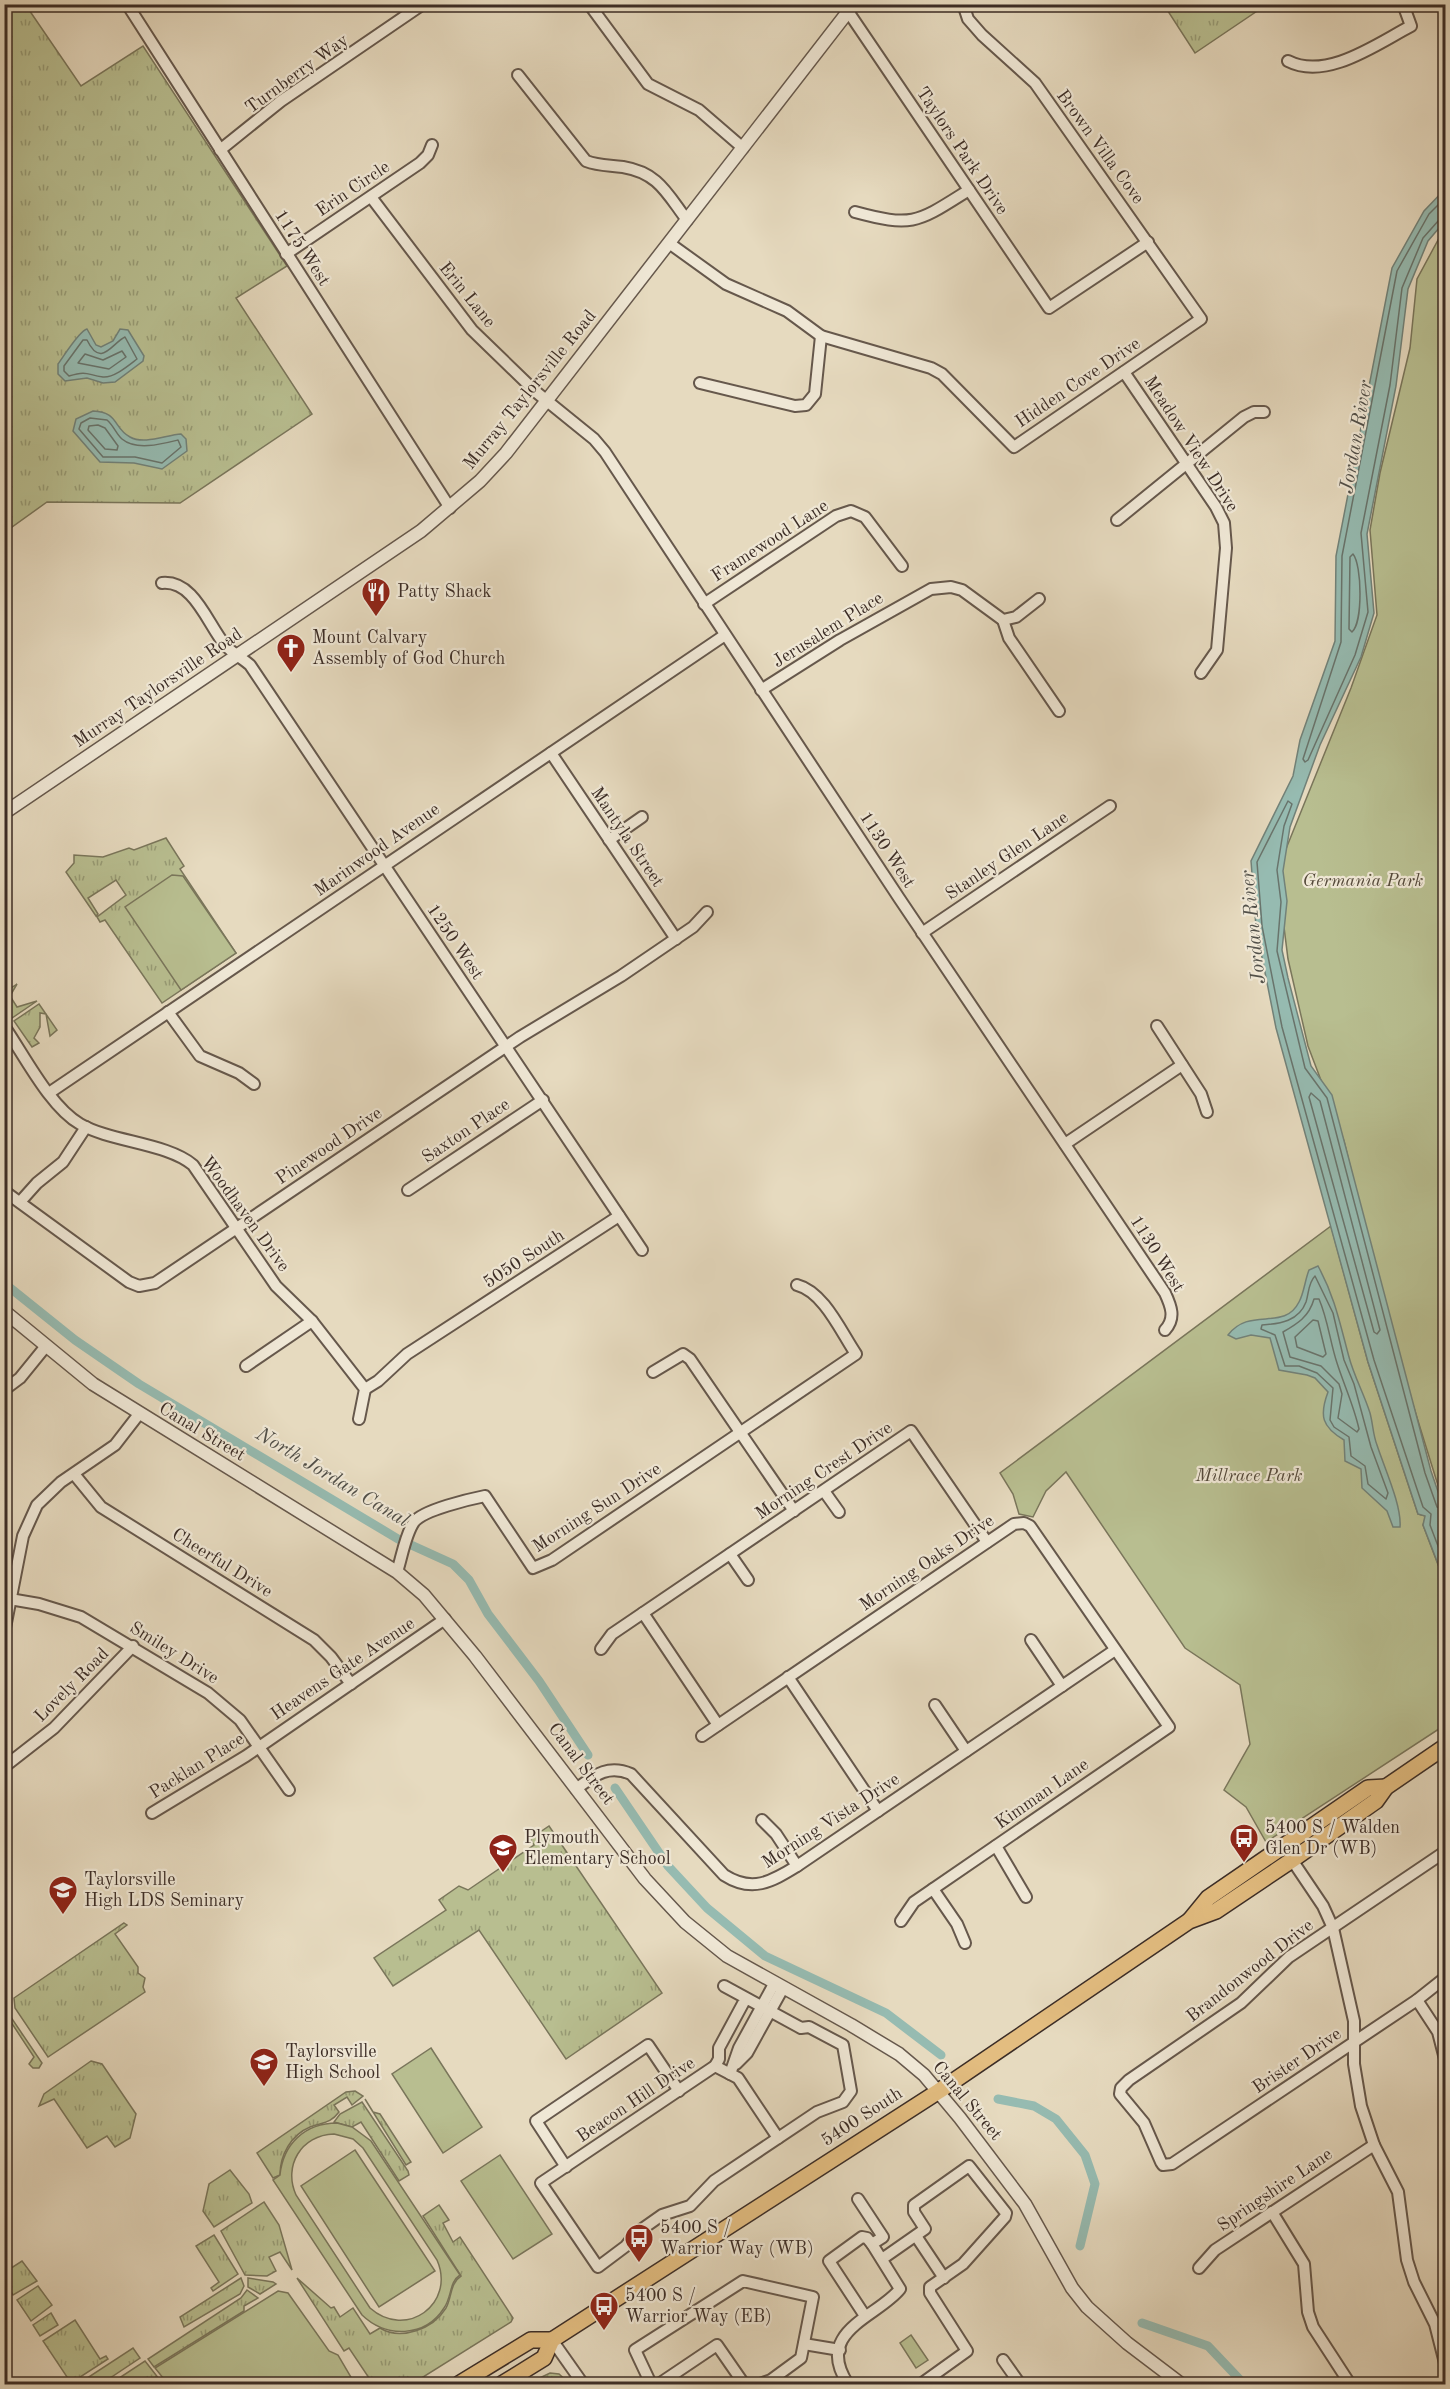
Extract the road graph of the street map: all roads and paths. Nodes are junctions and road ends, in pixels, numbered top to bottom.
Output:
1 (127, 4) edge
2 (589, 4) edge
3 (963, 4) edge
4 (1403, 4) edge
5 (418, 6) edge
6 (849, 7) edge
7 (1288, 62) dead end
8 (518, 75) dead end
9 (432, 145) dead end
10 (743, 148) junction
11 (220, 150) junction
12 (969, 190) junction
13 (371, 197) junction
14 (855, 212) dead end
15 (687, 220) junction
16 (1148, 242) junction
17 (669, 243) junction
18 (286, 254) junction
19 (1201, 319) joint
20 (820, 336) junction
21 (1124, 372) junction
22 (700, 383) dead end
23 (548, 402) junction
24 (1264, 412) dead end
25 (1186, 463) junction
26 (450, 508) junction
27 (1117, 520) dead end
28 (902, 566) dead end
29 (162, 584) dead end
30 (1039, 599) dead end
31 (704, 604) junction
32 (1003, 620) junction
33 (725, 635) junction
34 (237, 656) junction
35 (1201, 674) dead end
36 (761, 690) junction
37 (1059, 711) dead end
38 (551, 753) junction
39 (1110, 806) dead end
40 (4, 813) edge
41 (642, 817) dead end
42 (609, 840) junction
43 (384, 866) junction
44 (707, 912) dead end
45 (922, 933) junction
46 (676, 939) junction
47 (168, 1012) junction
48 (4, 1026) edge
49 (1157, 1026) dead end
50 (506, 1046) junction
51 (1182, 1065) junction
52 (254, 1084) dead end
53 (50, 1093) junction
54 (543, 1100) junction
55 (1207, 1112) dead end
56 (86, 1127) junction
57 (1065, 1144) junction
58 (408, 1190) dead end
59 (4, 1191) edge
60 (20, 1202) junction
61 (619, 1216) junction
62 (237, 1228) junction
63 (642, 1250) dead end
64 (797, 1285) dead end
65 (4, 1311) edge
66 (312, 1321) junction
67 (1165, 1330) dead end
68 (46, 1346) junction
69 (246, 1366) dead end
70 (652, 1372) dead end
71 (365, 1389) junction
72 (4, 1390) edge
73 (139, 1414) junction
74 (359, 1419) dead end
75 (740, 1432) junction
76 (74, 1474) junction
77 (824, 1491) junction
78 (794, 1511) junction
79 (839, 1512) dead end
80 (987, 1542) junction
81 (730, 1554) junction
82 (397, 1572) junction
83 (748, 1580) dead end
84 (8, 1599) edge
85 (643, 1613) junction
86 (445, 1619) junction
87 (4, 1633) edge
88 (1031, 1640) dead end
89 (133, 1646) junction
90 (601, 1649) dead end
91 (1115, 1650) junction
92 (788, 1677) junction
93 (351, 1684) junction
94 (1062, 1686) junction
95 (935, 1706) dead end
96 (718, 1725) junction
97 (1169, 1727) joint
98 (702, 1736) dead end
99 (259, 1746) junction
100 (1446, 1746) edge
101 (966, 1751) junction
102 (4, 1767) edge
103 (1386, 1787) junction
104 (576, 1789) junction
105 (289, 1790) dead end
106 (878, 1811) junction
107 (152, 1813) dead end
108 (762, 1820) dead end
109 (996, 1846) junction
110 (1446, 1851) edge
111 (1292, 1860) junction
112 (797, 1866) junction
113 (933, 1889) junction
114 (1026, 1897) dead end
115 (901, 1921) dead end
116 (1190, 1921) junction
117 (1333, 1928) junction
118 (965, 1943) dead end
119 (1446, 1977) edge
120 (724, 1986) dead end
121 (778, 1986) junction
122 (746, 1998) junction
123 (1417, 2000) junction
124 (766, 2009) junction
125 (1355, 2042) junction
126 (1446, 2063) edge
127 (715, 2066) junction
128 (730, 2074) junction
129 (679, 2091) junction
130 (939, 2091) junction
131 (778, 2138) junction
132 (1374, 2145) junction
133 (1163, 2164) joint
134 (566, 2167) junction
135 (858, 2199) dead end
136 (1272, 2212) junction
137 (916, 2236) junction
138 (872, 2244) junction
139 (882, 2259) junction
140 (1199, 2268) dead end
141 (944, 2278) junction
142 (865, 2316) junction
143 (552, 2340) junction
144 (804, 2344) junction
145 (840, 2350) junction
146 (1003, 2360) dead end
147 (1446, 2367) edge
148 (937, 2380) edge
149 (1446, 2382) edge
150 (843, 2383) edge
151 (1176, 2383) edge
152 (459, 2385) edge
153 (502, 2385) edge
154 (584, 2385) edge
155 (651, 2385) edge
156 (659, 2385) edge
157 (744, 2385) edge
158 (759, 2385) edge
159 (921, 2385) edge
160 (1020, 2385) edge
161 (1350, 2385) edge
162 (1439, 2385) edge

1 - 11 street, 1175 West
2 - 10 street
3 - 16 street, Brown Villa Cove
4 - 7 street
5 - 11 street, Turnberry Way
6 - 10 street, Murray Taylorsville Road
6 - 12 street, Taylors Park Drive
8 - 15 street
9 - 13 street, Erin Circle
10 - 15 street, Murray Taylorsville Road
11 - 18 street, 1175 West
12 - 14 street
12 - 16 street, Taylors Park Drive
13 - 18 street, Erin Circle
13 - 23 street, Erin Lane
15 - 17 street, Murray Taylorsville Road
16 - 19 street, Brown Villa Cove
17 - 20 street, Hidden Cove Drive
17 - 23 street, Murray Taylorsville Road
18 - 26 street, 1175 West
19 - 21 street, Hidden Cove Drive
20 - 21 street, Hidden Cove Drive
20 - 22 street
21 - 25 street, Meadow View Drive
23 - 26 street, Murray Taylorsville Road
23 - 31 street, 1130 West
24 - 25 street
25 - 27 street
25 - 35 street, Meadow View Drive
26 - 34 street, Murray Taylorsville Road
28 - 31 street, Framewood Lane
29 - 34 street, 1250 West
30 - 32 street
31 - 33 street, 1130 West
32 - 36 street, Jerusalem Place
32 - 37 street
33 - 36 street, 1130 West
33 - 38 street, Marinwood Avenue
34 - 40 street, Murray Taylorsville Road
34 - 43 street, 1250 West
36 - 45 street, 1130 West
38 - 42 street, Mantyla Street
38 - 43 street, Marinwood Avenue
39 - 45 street, Stanley Glen Lane
41 - 42 street
42 - 46 street, Mantyla Street
43 - 47 street, Marinwood Avenue
43 - 50 street, 1250 West
44 - 46 street, Pinewood Drive
45 - 57 street, 1130 West
46 - 50 street, Pinewood Drive
47 - 52 street
47 - 53 street, Marinwood Avenue
48 - 53 street, Woodhaven Drive
49 - 51 street
50 - 54 street, 1250 West
50 - 62 street, Pinewood Drive
51 - 55 street
51 - 57 street
53 - 56 street, Woodhaven Drive
54 - 58 street, Saxton Place
54 - 61 street, 1250 West
56 - 60 street
56 - 62 street, Woodhaven Drive
57 - 67 street, 1130 West
59 - 60 street, Pinewood Drive
60 - 62 street, Pinewood Drive
61 - 63 street, 1250 West
61 - 71 street, 5050 South
62 - 66 street, Woodhaven Drive
64 - 75 street, Morning Sun Drive
65 - 68 street, Canal Street
66 - 69 street
66 - 71 street, Woodhaven Drive
68 - 72 street
68 - 73 street, Canal Street
70 - 75 street
71 - 74 street
73 - 76 street
73 - 82 street, Canal Street
75 - 78 street
75 - 82 street, Morning Sun Drive
76 - 84 street
76 - 93 street, Cheerful Drive
77 - 78 street, Morning Crest Drive
77 - 79 street
77 - 80 street, Morning Crest Drive
78 - 81 street, Morning Crest Drive
80 - 91 street, Morning Oaks Drive
80 - 92 street, Morning Oaks Drive
81 - 83 street
81 - 85 street, Morning Crest Drive
82 - 86 street, Canal Street
84 - 87 street
84 - 89 street, Smiley Drive
85 - 90 street, Morning Crest Drive
85 - 96 street
86 - 93 street, Heavens Gate Avenue
86 - 104 street, Canal Street
88 - 94 street
89 - 99 street, Smiley Drive
89 - 102 street, Lovely Road
91 - 94 street, Morning Vista Drive
91 - 97 street, Morning Oaks Drive
92 - 96 street, Morning Oaks Drive
92 - 106 street
93 - 99 street, Heavens Gate Avenue
94 - 101 street, Morning Vista Drive
95 - 101 street
96 - 98 street, Morning Oaks Drive
97 - 109 street, Kimman Lane
99 - 105 street, Smiley Drive
99 - 107 street, Packlan Place
100 - 103 main road, 5400 South
101 - 106 street, Morning Vista Drive
103 - 111 main road, 5400 South
103 - 116 main road, 5400 South
104 - 112 street, Morning Vista Drive
104 - 121 street, Canal Street
106 - 112 street, Morning Vista Drive
108 - 112 street
109 - 113 street, Kimman Lane
109 - 114 street
110 - 117 street, Brandonwood Drive
111 - 116 main road, 5400 South
111 - 117 street
113 - 115 street, Kimman Lane
113 - 118 street
116 - 130 main road, 5400 South
117 - 125 street
117 - 133 street, Brandonwood Drive
119 - 123 street, Brister Drive
120 - 122 street
121 - 124 street
121 - 130 street, Canal Street
122 - 124 street
122 - 127 street, Beacon Hill Drive
123 - 125 street, Brister Drive
123 - 126 street
124 - 128 street
124 - 131 street
125 - 132 street
125 - 133 street, Brister Drive
127 - 128 street
127 - 129 street, Beacon Hill Drive
128 - 131 street
129 - 134 street, Beacon Hill Drive
129 - 134 street
130 - 143 main road, 5400 South
130 - 151 street, Canal Street
131 - 134 street, Beacon Hill Drive
132 - 136 street, Springshire Lane
132 - 147 street
135 - 138 street
136 - 140 street, Springshire Lane
136 - 161 street
137 - 139 street
137 - 141 street
137 - 141 street
138 - 139 street
138 - 142 street
139 - 142 street
141 - 148 street
142 - 145 street
143 - 152 main road, 5400 South
143 - 153 main road, 5400 South
143 - 154 street
144 - 145 street
144 - 155 street
144 - 158 street
145 - 150 street
146 - 160 street
148 - 159 street
149 - 162 street
156 - 157 street

